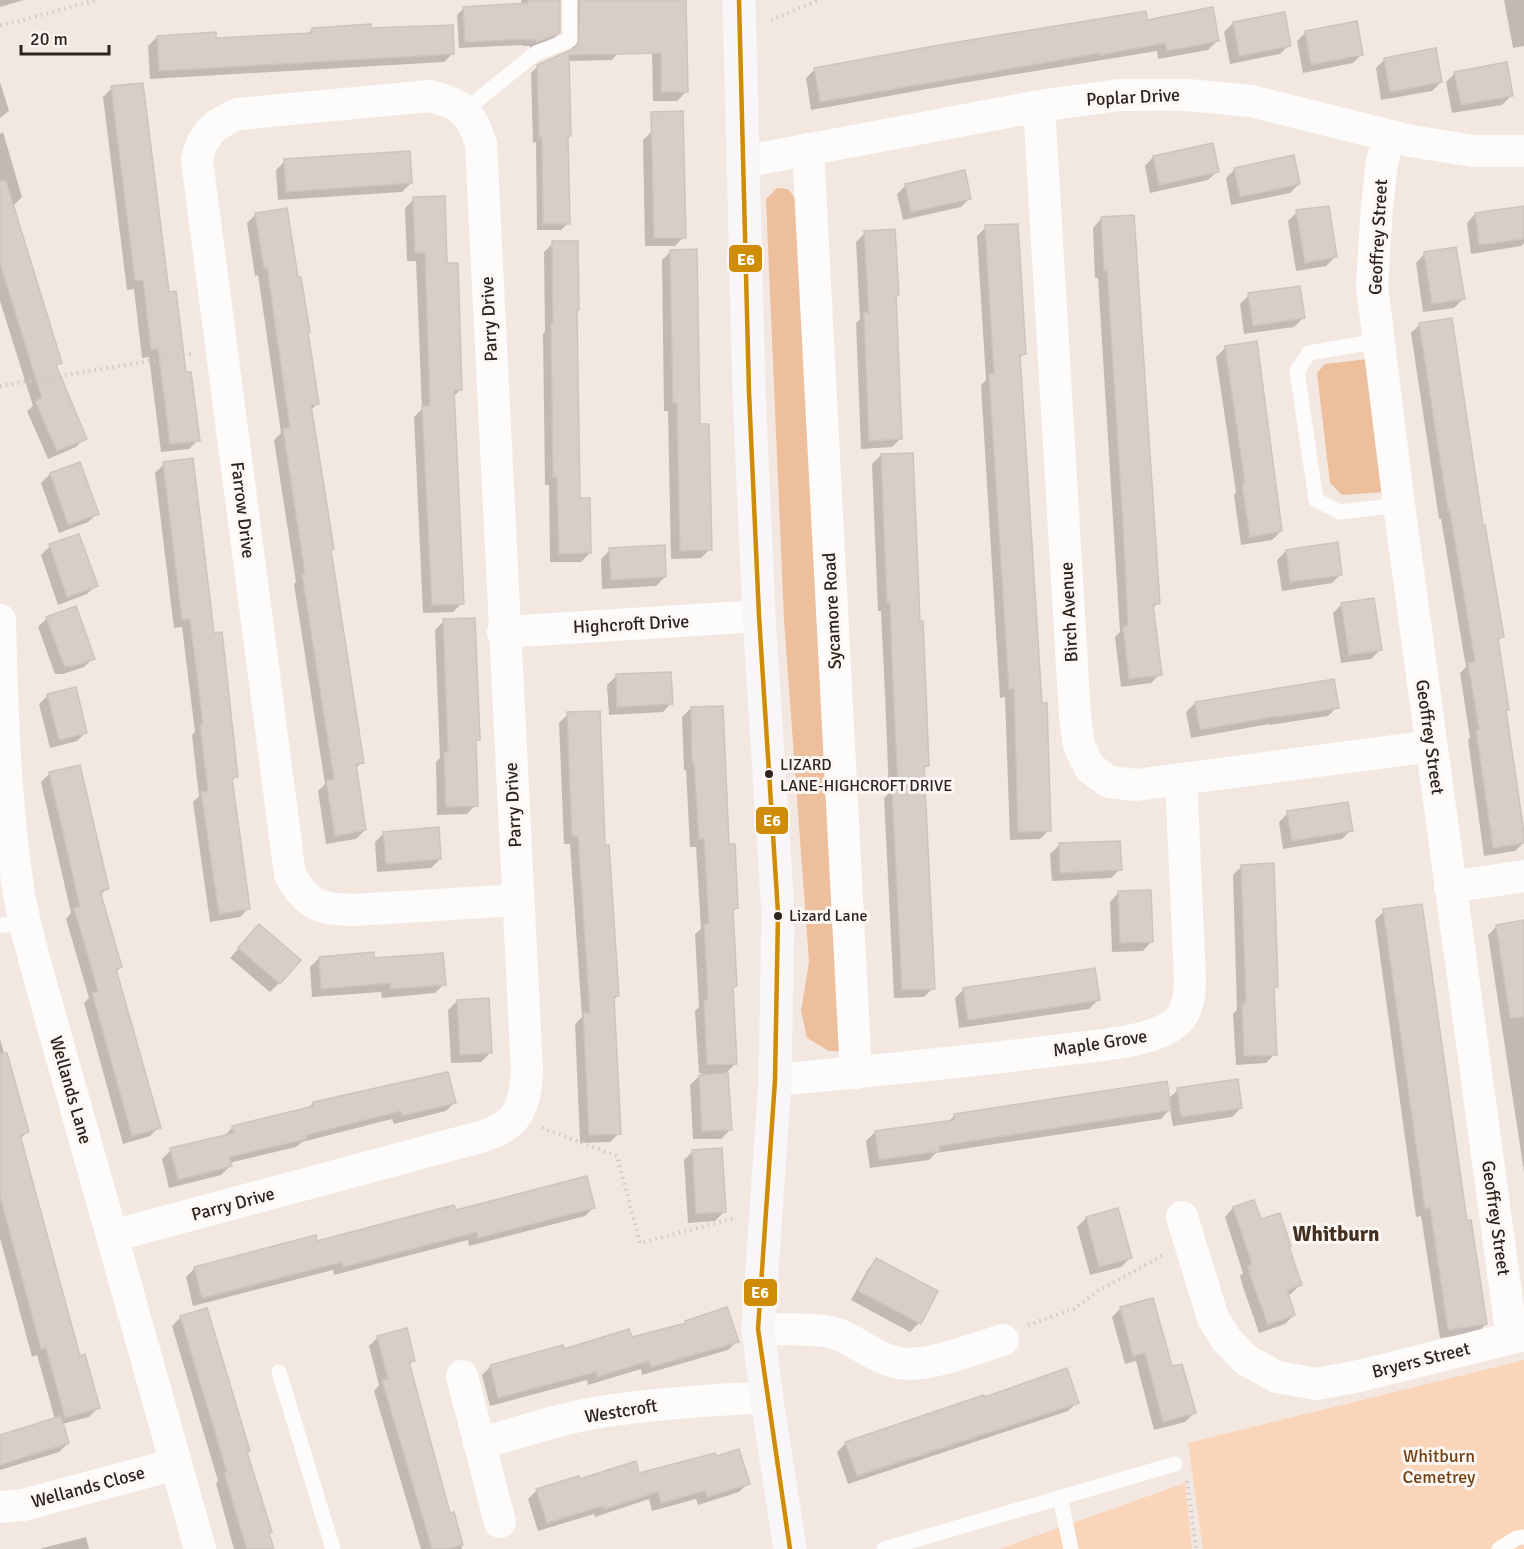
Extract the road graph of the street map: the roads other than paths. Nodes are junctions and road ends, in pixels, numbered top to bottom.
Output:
1 (570, 0) edge
2 (739, 0) edge
3 (1039, 106) junction
4 (465, 110) junction
5 (1389, 136) junction
6 (808, 149) junction
7 (1524, 151) edge
8 (742, 162) junction
9 (1378, 341) junction
10 (1398, 505) junction
11 (759, 616) junction
12 (0, 620) edge
13 (504, 632) junction
14 (1431, 746) junction
15 (1181, 779) junction
16 (1524, 876) edge
17 (1450, 887) junction
18 (518, 900) junction
19 (13, 925) edge
20 (856, 1072) junction
21 (775, 1080) junction
22 (1185, 1229) road end
23 (112, 1236) junction
24 (758, 1329) junction
25 (1518, 1336) edge
26 (1003, 1340) road end
27 (279, 1372) dead end
28 (462, 1376) dead end
29 (767, 1397) junction
30 (479, 1444) junction
31 (176, 1464) junction
32 (1175, 1464) road end
33 (1060, 1497) junction
34 (0, 1507) edge
35 (500, 1522) dead end
36 (1524, 1537) edge
37 (200, 1549) edge
38 (333, 1549) edge
39 (790, 1549) edge
40 (884, 1549) edge
41 (1071, 1549) edge
42 (1499, 1549) edge

1 - 4 lane
2 - 8 street
3 - 5 street, Poplar Drive
3 - 6 street, Poplar Drive
3 - 15 street, Birch Avenue
4 - 13 street, Parry Drive
4 - 18 street, Farrow Drive
5 - 7 street, Poplar Drive
5 - 9 street, Geoffrey Street
6 - 8 street, Poplar Drive
6 - 20 street, Sycamore Road
8 - 11 street
9 - 10 street, Geoffrey Street
9 - 10 lane
10 - 14 street, Geoffrey Street
11 - 13 street, Highcroft Drive
11 - 21 street
12 - 19 street, Wellands Lane
13 - 18 street, Parry Drive
14 - 15 street, Birch Avenue
14 - 17 street, Geoffrey Street
15 - 20 street, Maple Grove
16 - 17 street
17 - 25 street, Geoffrey Street
18 - 23 street, Parry Drive
19 - 23 street, Wellands Lane
20 - 21 street, Maple Grove
21 - 24 street
22 - 25 street, Bryers Street
23 - 31 street, Wellands Lane
24 - 26 street
24 - 29 street
27 - 38 lane
28 - 30 street
29 - 30 street, Westcroft
29 - 39 street
30 - 35 street
31 - 34 street, Wellands Close
31 - 37 street, Wellands Lane
32 - 33 lane
33 - 40 lane
33 - 41 lane
36 - 42 lane

